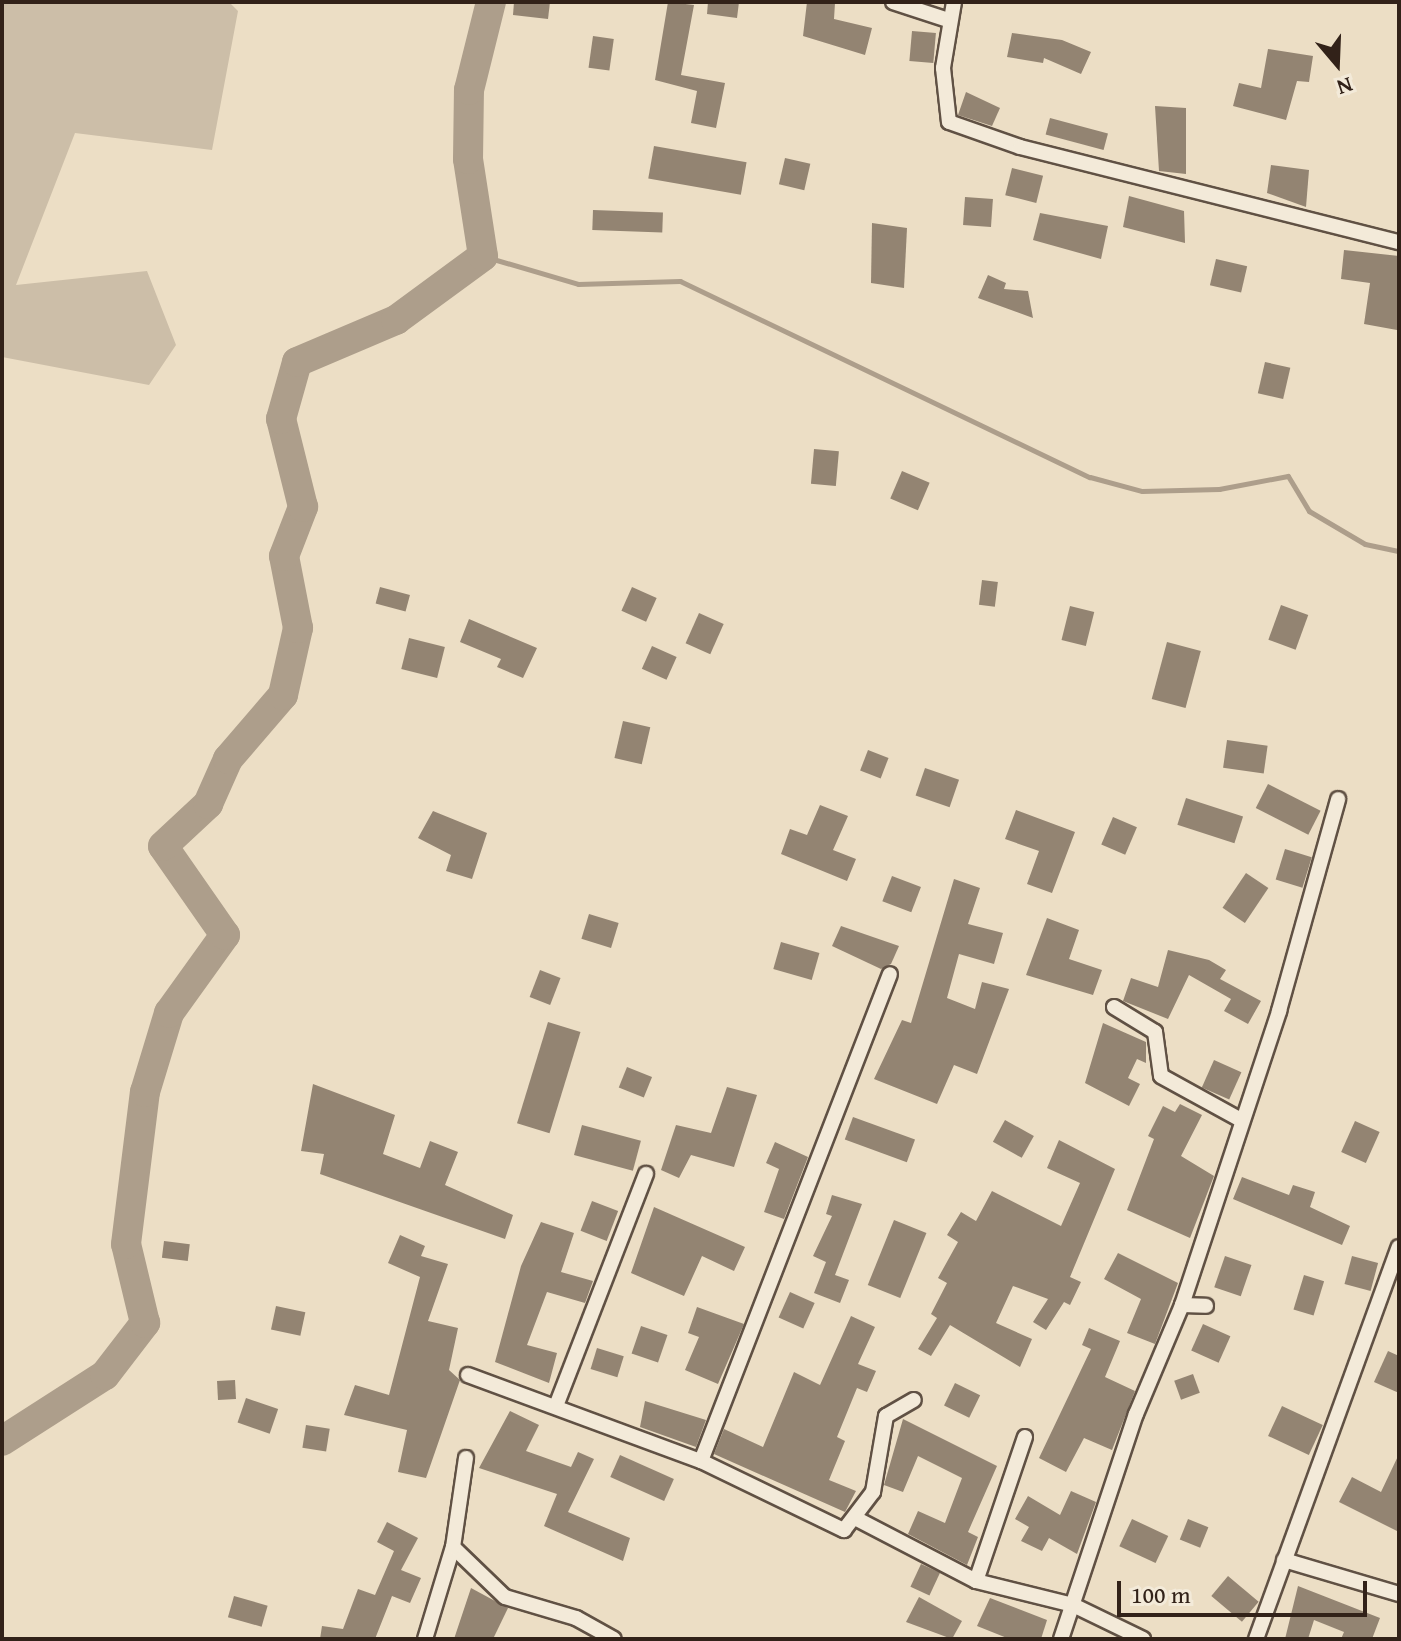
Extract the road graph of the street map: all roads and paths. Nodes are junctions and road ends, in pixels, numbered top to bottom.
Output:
1 (893, 2) edge
2 (954, 2) edge
3 (948, 20) junction
4 (1399, 242) edge
5 (1338, 799) dead end
6 (890, 974) dead end
7 (1114, 1007) dead end
8 (1241, 1120) junction
9 (646, 1174) dead end
10 (1399, 1247) edge
11 (1182, 1305) junction
12 (1206, 1306) dead end
13 (468, 1375) dead end
14 (914, 1400) dead end
15 (556, 1406) junction
16 (1025, 1437) dead end
17 (466, 1458) dead end
18 (701, 1461) junction
19 (855, 1518) junction
20 (453, 1547) junction
21 (1284, 1560) junction
22 (976, 1581) junction
23 (1399, 1594) edge
24 (1073, 1605) junction
25 (425, 1639) edge
26 (614, 1639) edge
27 (1061, 1639) edge
28 (1143, 1639) edge
29 (1256, 1639) edge

1 - 3 street
2 - 3 street
3 - 4 street
5 - 8 street
6 - 18 street
7 - 8 street
8 - 11 street
9 - 15 street
10 - 21 street
11 - 12 street
11 - 24 street
13 - 15 street
14 - 19 street
15 - 18 street
16 - 22 street
17 - 20 street
18 - 19 street
19 - 22 street
20 - 25 street
20 - 26 street
21 - 23 street
21 - 29 street
22 - 24 street
24 - 27 street
24 - 28 street

